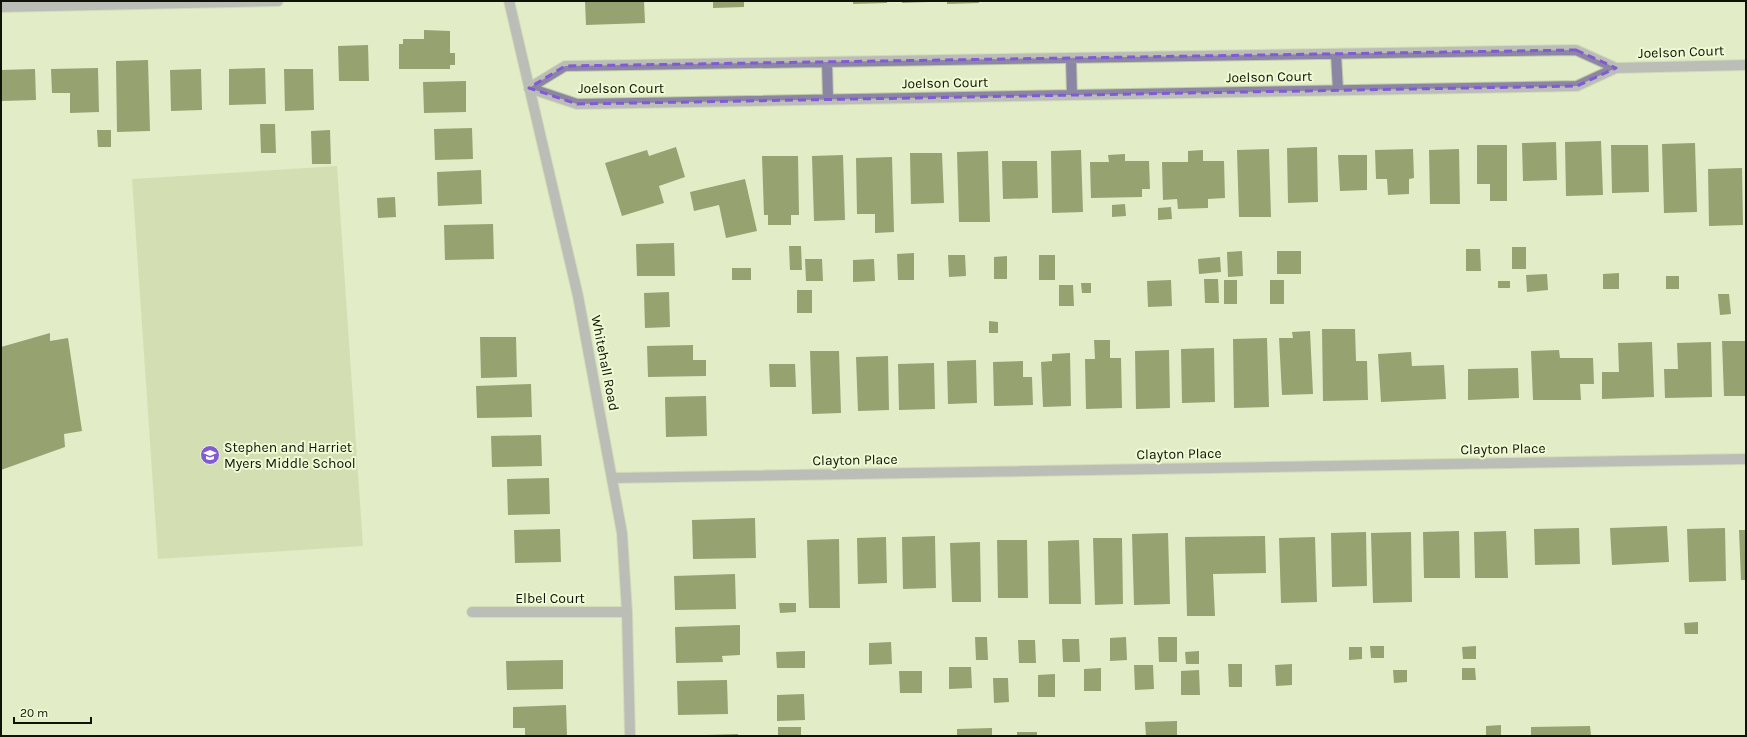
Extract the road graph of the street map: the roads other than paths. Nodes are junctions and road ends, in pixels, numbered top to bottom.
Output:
1 (278, 1) edge
2 (509, 1) edge
3 (1, 7) edge
4 (1336, 54) junction
5 (1071, 59) junction
6 (827, 62) junction
7 (1746, 65) edge
8 (1616, 68) junction
9 (529, 88) junction
10 (1338, 90) junction
11 (1072, 95) junction
12 (828, 100) junction
13 (1746, 459) edge
14 (612, 478) junction
15 (472, 612) dead end
16 (627, 612) junction
17 (630, 736) edge

1 - 3 street
2 - 9 street, Whitehall Road
4 - 5 street, Joelson Court
4 - 8 street, Joelson Court
4 - 10 street
5 - 6 street, Joelson Court
5 - 11 street
6 - 9 street, Joelson Court
6 - 12 street
7 - 8 street, Joelson Court
8 - 10 street, Joelson Court
9 - 12 street, Joelson Court
9 - 14 street, Whitehall Road
10 - 11 street, Joelson Court
11 - 12 street, Joelson Court
13 - 14 street, Clayton Place
14 - 16 street, Whitehall Road
15 - 16 street, Elbel Court
16 - 17 street, Whitehall Road

